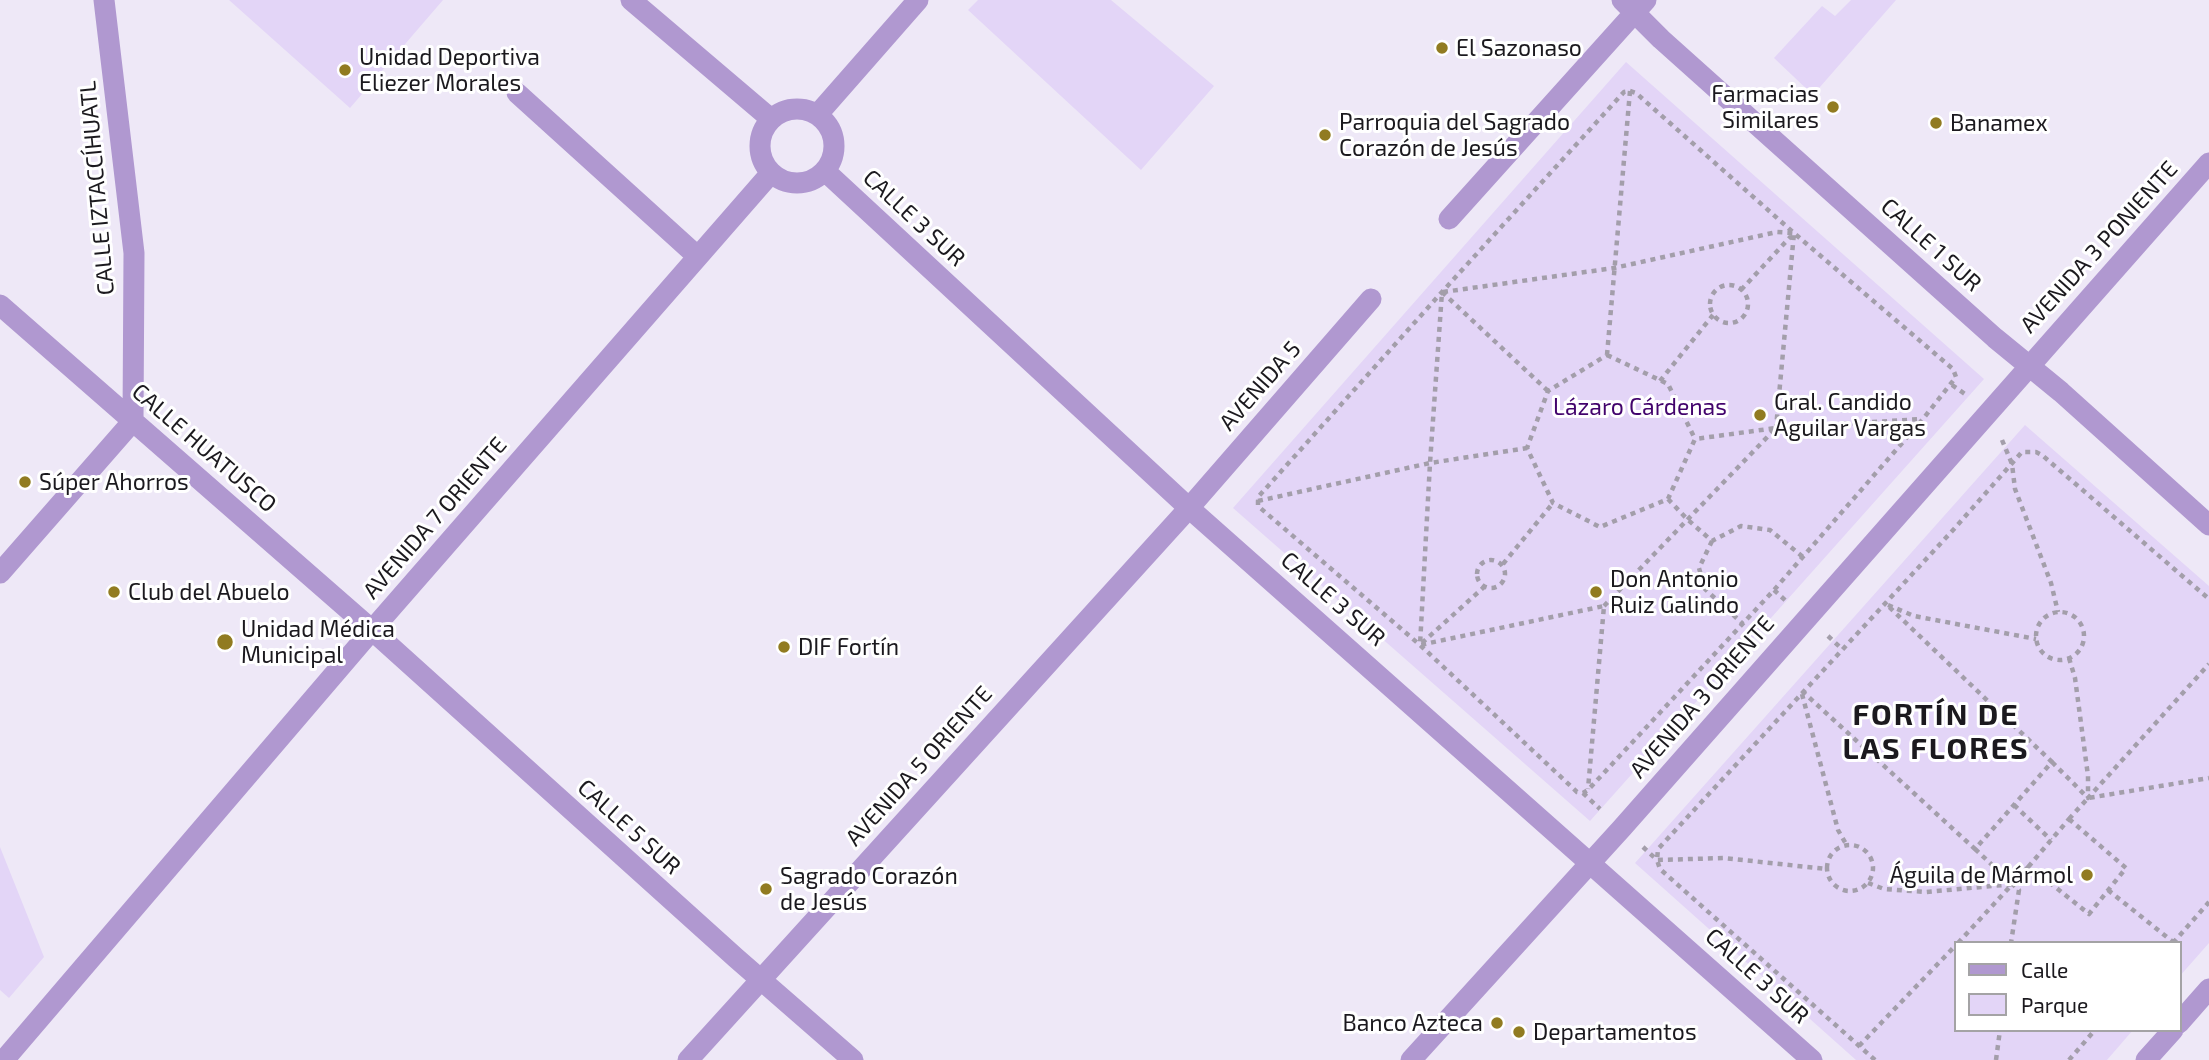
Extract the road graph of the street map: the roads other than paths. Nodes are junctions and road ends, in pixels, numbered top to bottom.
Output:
1 (104, 0) edge
2 (631, 0) edge
3 (918, 0) edge
4 (1634, 4) edge
5 (517, 93) dead end
6 (818, 114) junction
7 (771, 119) junction
8 (2209, 163) edge
9 (825, 171) junction
10 (771, 173) junction
11 (1449, 219) dead end
12 (697, 256) junction
13 (1371, 299) dead end
14 (0, 305) edge
15 (2028, 366) junction
16 (134, 421) junction
17 (1189, 508) junction
18 (2209, 525) edge
19 (0, 573) edge
20 (372, 630) junction
21 (1590, 862) junction
22 (761, 980) junction
23 (2209, 989) edge
24 (2181, 1021) edge
25 (2171, 1032) edge
26 (4, 1060) edge
27 (688, 1060) edge
28 (853, 1060) edge
29 (1411, 1060) edge
30 (1812, 1060) edge
31 (2146, 1060) edge

1 - 16 street, CALLE IZTACCÍHUATL
2 - 7 street
3 - 6 street
4 - 11 street
4 - 15 street, CALLE 1 SUR
5 - 12 street
6 - 7 street
6 - 9 street
7 - 10 street
8 - 15 street, AVENIDA 3 PONIENTE
9 - 10 street
9 - 17 street, CALLE 3 SUR
10 - 12 street, AVENIDA 7 ORIENTE
12 - 20 street, AVENIDA 7 ORIENTE
13 - 17 street, AVENIDA 5
14 - 16 street, CALLE HUATUSCO
15 - 18 street, CALLE 1 SUR
15 - 21 street, AVENIDA 3 ORIENTE
16 - 19 street
16 - 20 street, CALLE HUATUSCO
17 - 21 street, CALLE 3 SUR
17 - 22 street, AVENIDA 5 ORIENTE
20 - 22 street, CALLE 5 SUR
20 - 26 street, AVENIDA 7 ORIENTE
21 - 29 street, AVENIDA 3 ORIENTE
21 - 30 street, CALLE 3 SUR
22 - 27 street, AVENIDA 5 ORIENTE
22 - 28 street, CALLE 5 SUR
23 - 24 street
25 - 31 street

